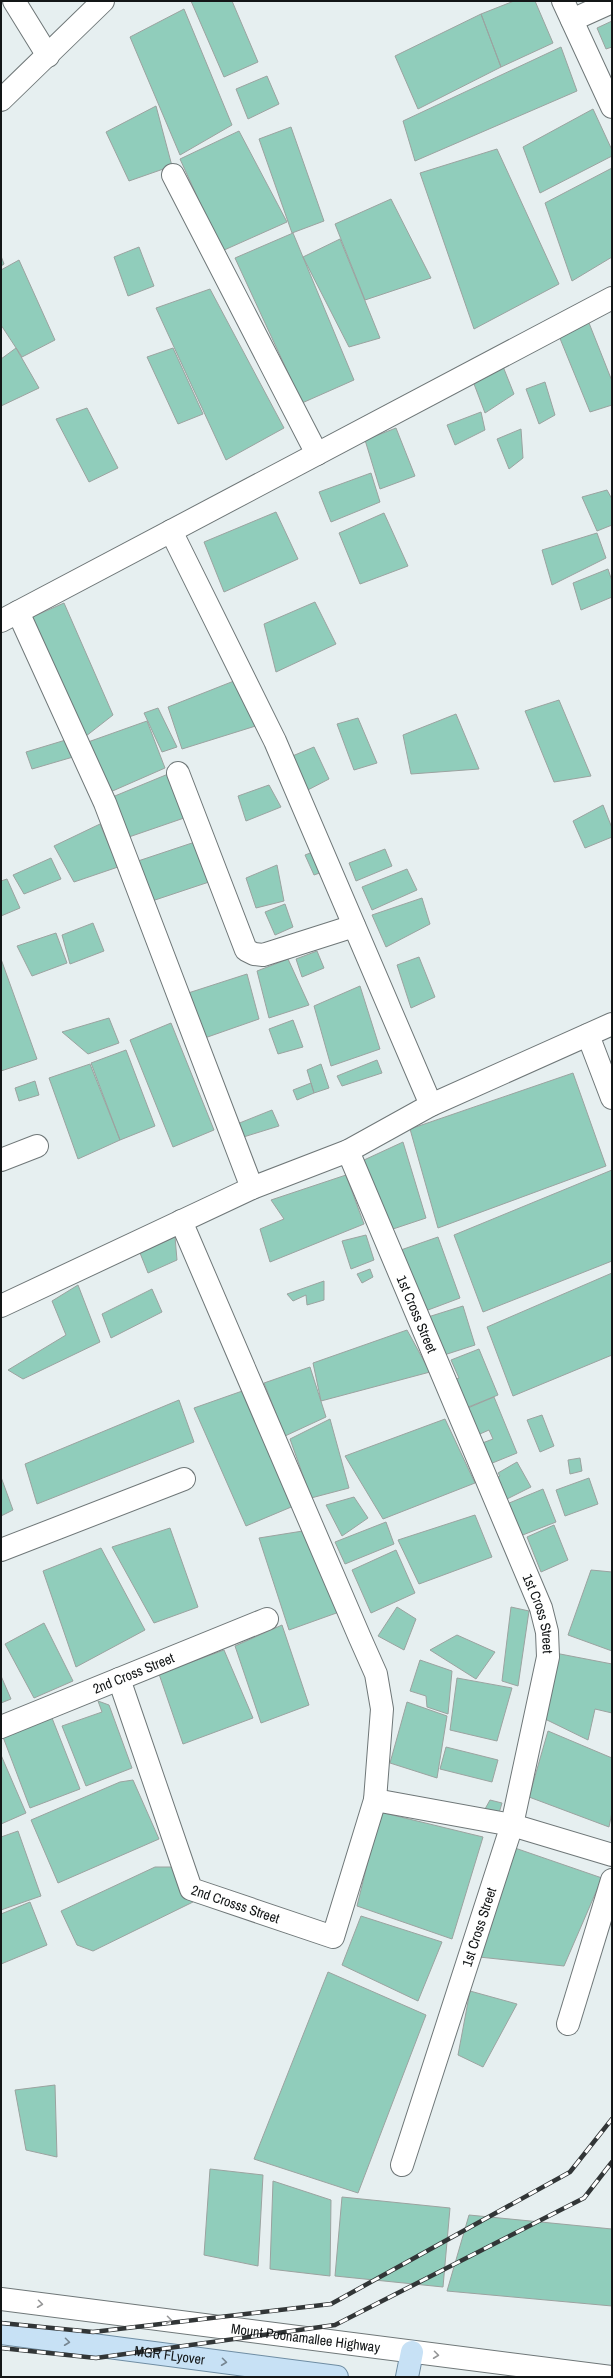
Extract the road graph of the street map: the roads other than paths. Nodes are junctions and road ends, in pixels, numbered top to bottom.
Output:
1 (14, 1) edge
2 (103, 1) edge
3 (612, 2) edge
4 (567, 11) edge
5 (48, 56) junction
6 (1, 100) edge
7 (612, 107) edge
8 (173, 175) dead end
9 (612, 298) edge
10 (317, 454) junction
11 (171, 531) junction
12 (9, 617) edge
13 (178, 773) dead end
14 (354, 926) junction
15 (612, 1024) edge
16 (588, 1034) junction
17 (612, 1098) edge
18 (430, 1104) junction
19 (37, 1146) dead end
20 (348, 1151) junction
21 (1, 1160) edge
22 (252, 1188) junction
23 (181, 1221) junction
24 (1, 1306) edge
25 (184, 1479) dead end
26 (1, 1550) edge
27 (266, 1619) dead end
28 (119, 1679) junction
29 (1, 1727) edge
30 (375, 1800) junction
31 (512, 1825) junction
32 (612, 1854) edge
33 (612, 1880) edge
34 (568, 2024) dead end
35 (402, 2165) dead end
36 (1, 2299) edge
37 (1, 2333) edge
38 (412, 2352) junction
39 (337, 2377) edge
40 (407, 2377) edge
41 (611, 2377) edge

1 - 5 street
2 - 5 street
3 - 4 street
4 - 7 street
5 - 6 street
8 - 10 street
9 - 10 street
10 - 11 street
11 - 12 street
11 - 14 street
12 - 22 street
13 - 14 street
14 - 18 street
15 - 16 street
16 - 17 street
16 - 18 street
18 - 20 street
19 - 21 street
20 - 22 street
20 - 31 street, 1st Cross Street
22 - 23 street
23 - 24 street
23 - 30 street
25 - 26 street
27 - 28 street, 2nd Cross Street
28 - 29 street, 2nd Cross Street
28 - 30 street, 2nd Crosss Street
30 - 31 street
31 - 32 street
31 - 35 street, 1st Cross Street
33 - 34 street
36 -> 38 street, Mount Poonamallee Highway
37 -> 39 main road, MGR FLyover
38 - 40 main road
38 -> 41 street, Mount Poonamallee Highway

